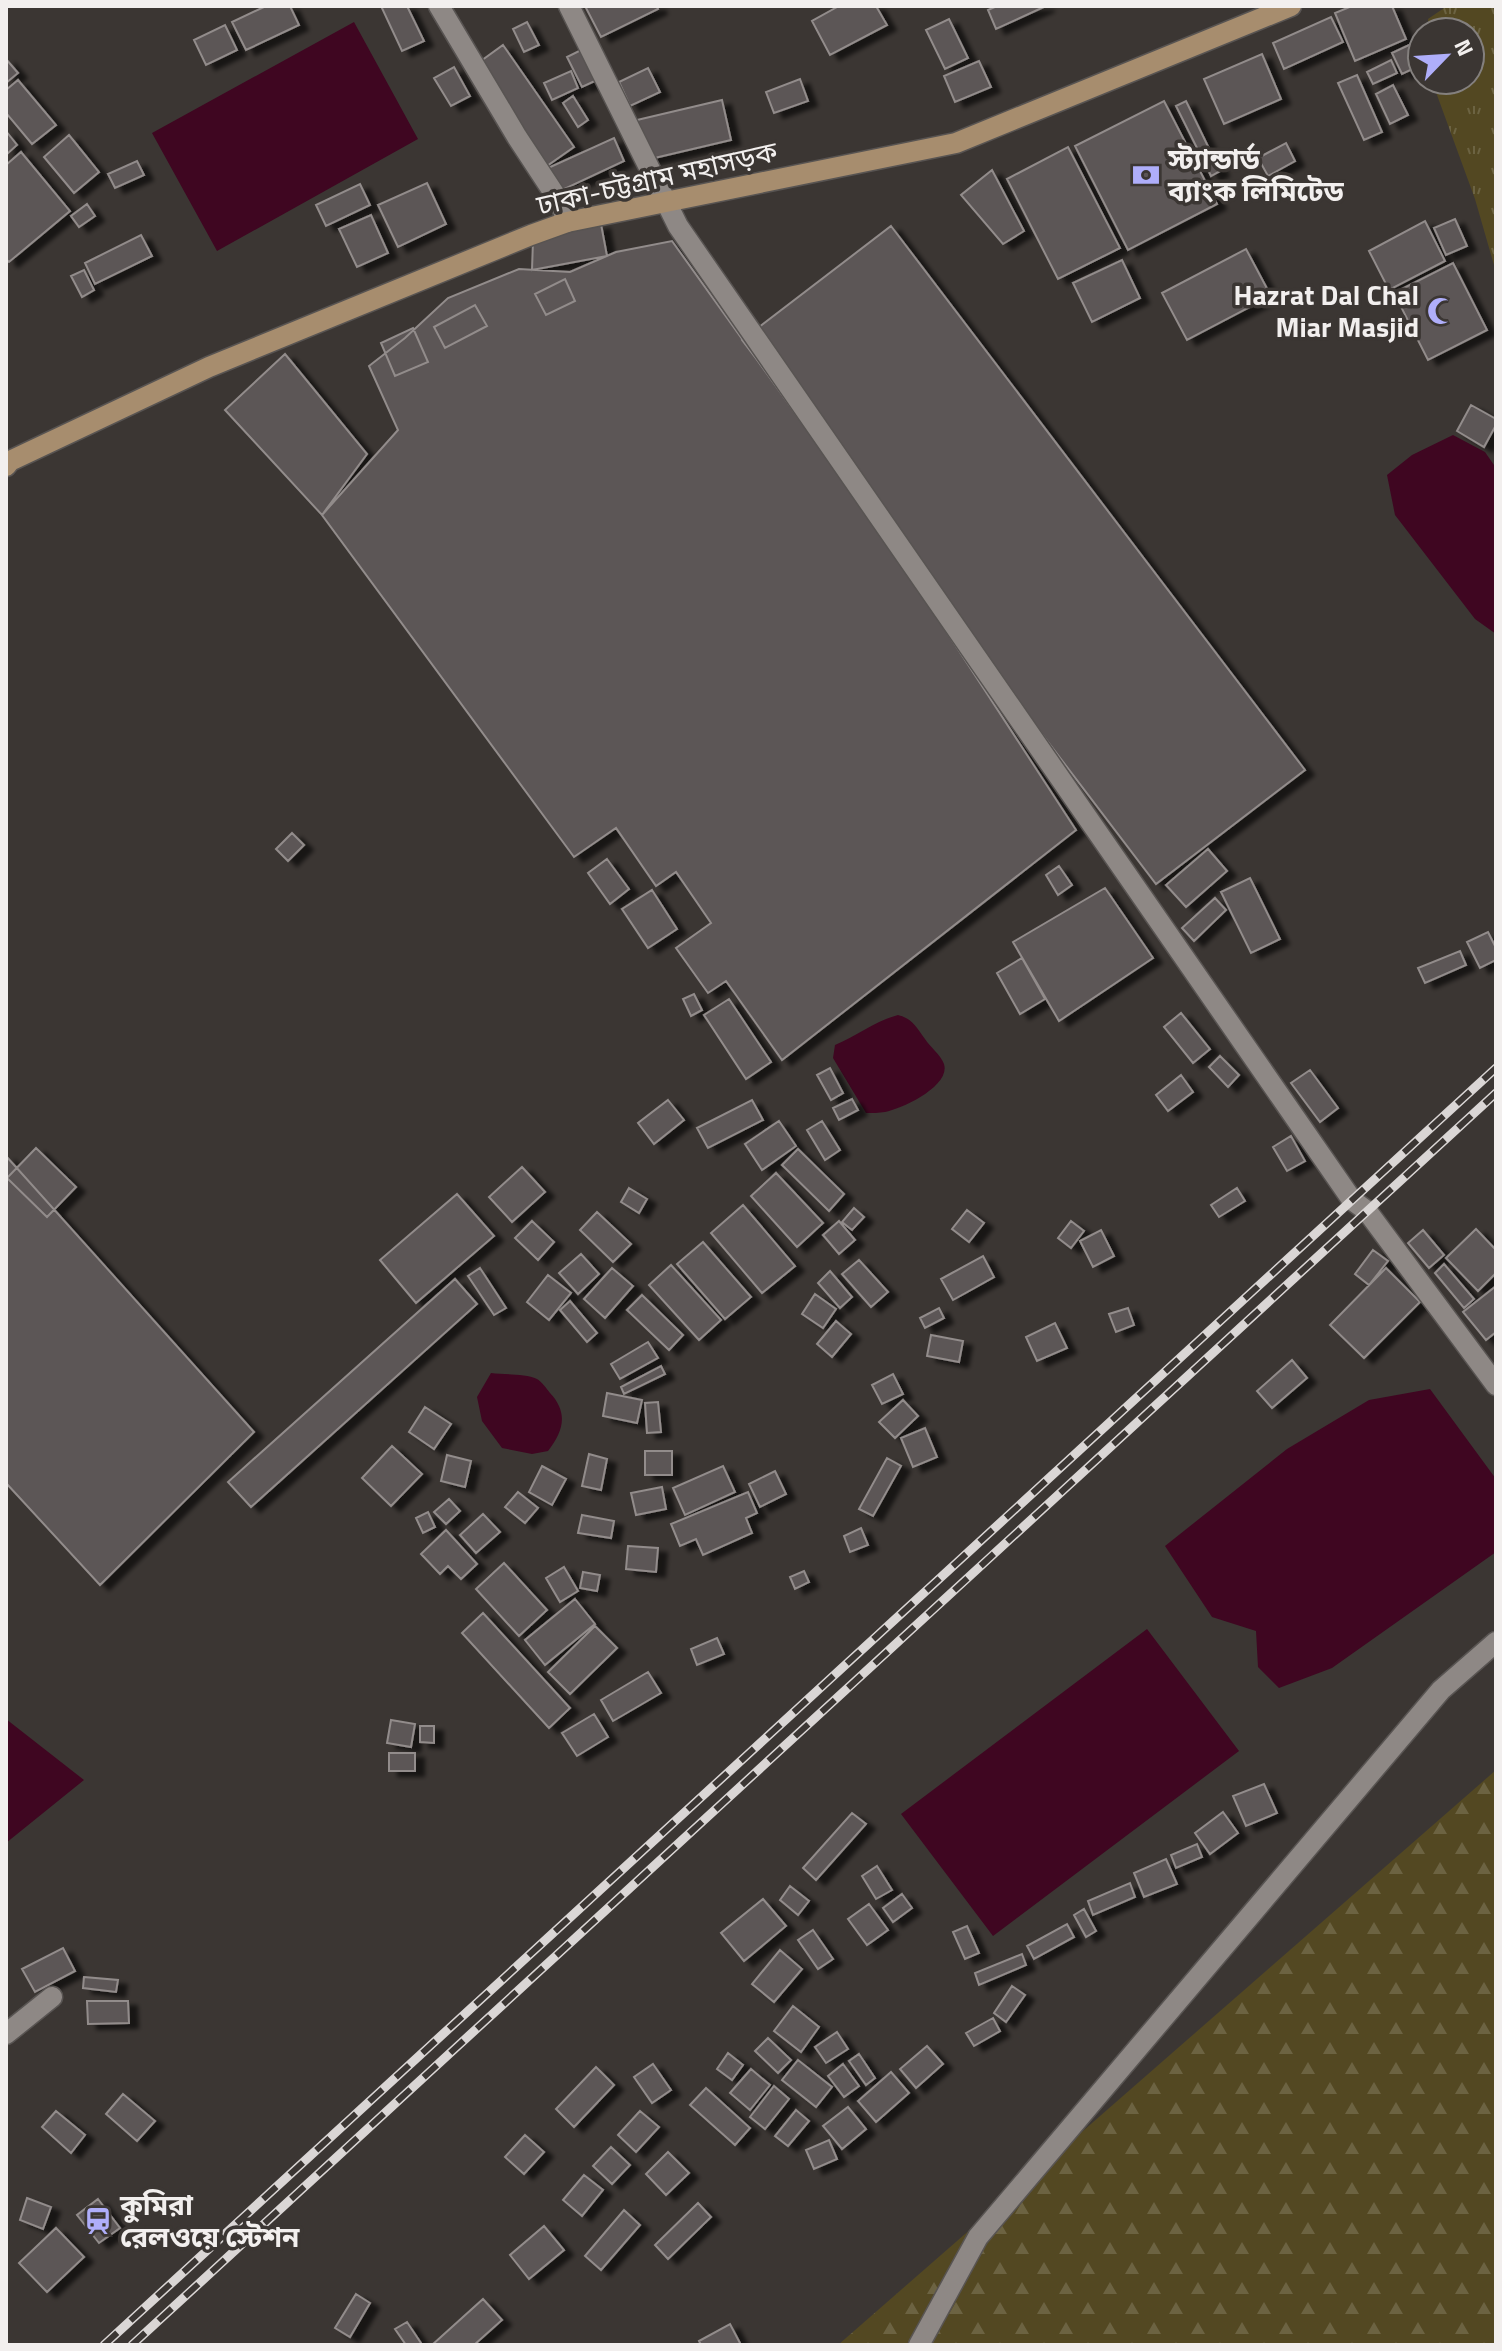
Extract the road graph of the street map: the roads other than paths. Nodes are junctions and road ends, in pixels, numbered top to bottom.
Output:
1 (439, 6) edge
2 (569, 6) edge
3 (1291, 6) edge
4 (665, 203) junction
5 (567, 222) junction
6 (6, 466) edge
7 (1496, 1385) edge
8 (1496, 1642) edge
9 (52, 1997) dead end
10 (6, 2034) edge
11 (919, 2345) edge

1 - 5 street
2 - 4 street
3 - 4 street, ঢাকা-চট্টগ্রাম মহাসড়ক
4 - 5 street, ঢাকা-চট্টগ্রাম মহাসড়ক
4 - 7 street
5 - 6 street, ঢাকা-চট্টগ্রাম মহাসড়ক
8 - 11 street
9 - 10 street

